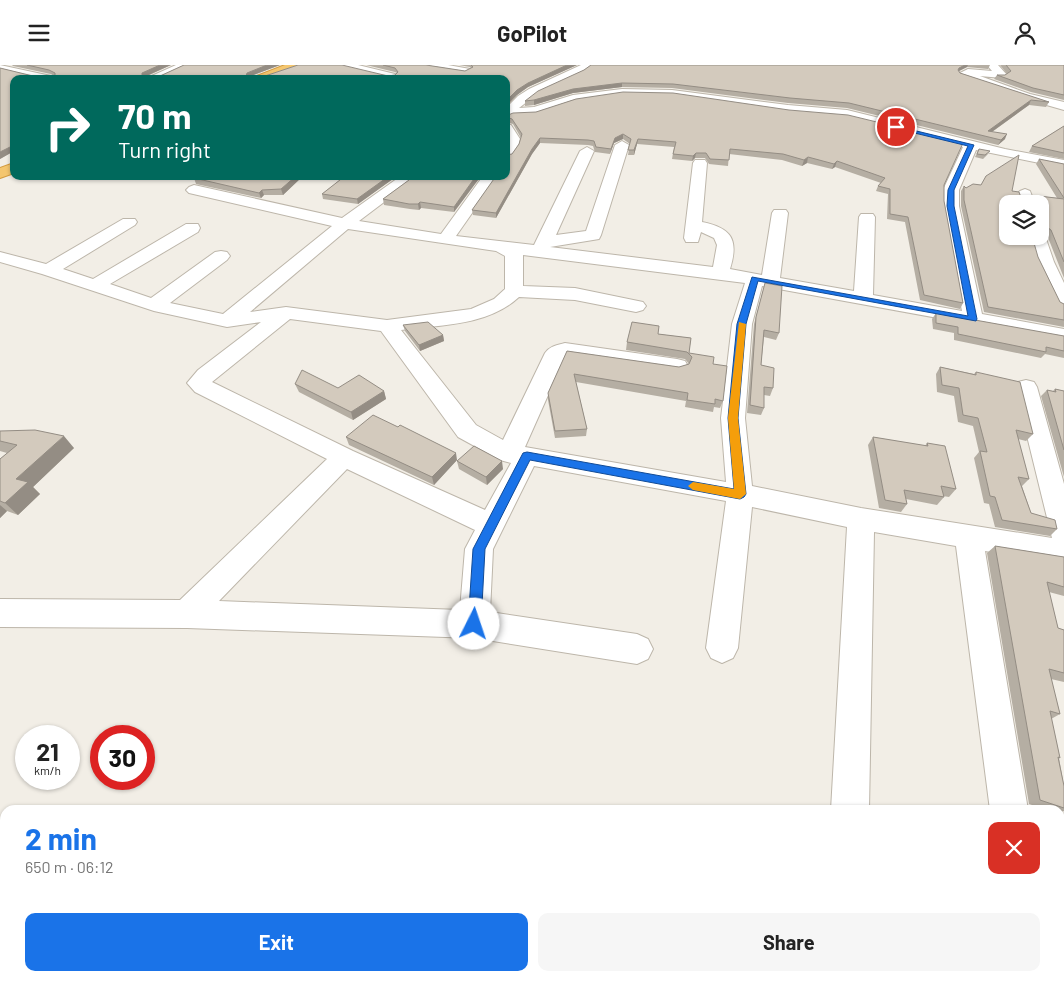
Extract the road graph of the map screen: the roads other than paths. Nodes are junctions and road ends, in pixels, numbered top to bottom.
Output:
1 (166, 65) edge
2 (296, 65) edge
3 (346, 65) edge
4 (427, 65) edge
5 (589, 65) edge
6 (992, 65) edge
7 (184, 66) edge
8 (0, 67) edge
9 (59, 67) edge
10 (466, 71) edge
11 (36, 75) joint
12 (160, 75) edge
13 (266, 75) edge
14 (387, 75) edge
15 (1064, 106) edge
16 (510, 111) edge
17 (510, 114) edge
18 (510, 134) edge
19 (622, 145) dead end
20 (971, 145) junction
21 (510, 149) edge
22 (587, 151) dead end
23 (700, 163) dead end
24 (1064, 164) edge
25 (488, 180) edge
26 (404, 181) edge
27 (228, 182) edge
28 (194, 190) dead end
29 (212, 194) junction
30 (780, 213) dead end
31 (867, 217) dead end
32 (129, 222) dead end
33 (345, 224) junction
34 (192, 228) dead end
35 (445, 240) junction
36 (1040, 245) edge
37 (501, 247) junction
38 (542, 247) junction
39 (221, 256) dead end
40 (0, 257) edge
41 (48, 270) junction
42 (720, 273) junction
43 (763, 280) junction
44 (95, 285) junction
45 (514, 291) junction
46 (863, 300) junction
47 (1064, 303) edge
48 (154, 305) junction
49 (636, 305) dead end
50 (286, 313) junction
51 (973, 319) junction
52 (227, 321) junction
53 (386, 326) junction
54 (1064, 335) edge
55 (676, 367) edge
56 (1026, 387) dead end
57 (518, 455) junction
58 (344, 457) junction
59 (740, 494) junction
60 (861, 519) junction
61 (491, 525) junction
62 (1064, 535) edge
63 (968, 536) junction
64 (1064, 552) edge
65 (0, 613) edge
66 (187, 614) junction
67 (474, 624) junction
68 (722, 647) dead end
69 (637, 649) dead end
70 (850, 805) edge
71 (1008, 805) edge

1 - 7 street
2 - 13 highway
3 - 14 street
4 - 10 street
5 - 16 street
6 - 15 street
7 - 12 street
8 - 11 street
9 - 11 street
17 - 20 street
18 - 21 street
19 - 38 street
20 - 24 street
20 - 51 street
22 - 38 street
23 - 42 street
25 - 35 street
26 - 33 street
27 - 29 street
28 - 29 street
29 - 33 street
30 - 43 street
31 - 46 street
32 - 41 street
33 - 35 street
33 - 52 street
34 - 44 street
35 - 37 street
36 - 47 street
37 - 38 street
37 - 45 street
38 - 42 street
39 - 48 street
40 - 41 street
41 - 44 street
42 - 43 street
43 - 46 street
43 - 59 street
44 - 48 street
45 - 49 street
45 - 53 street
46 - 51 street
48 - 52 street
50 - 52 street
50 - 53 street
50 - 58 street
51 - 54 street
53 - 57 street
55 - 57 street
56 - 62 street
57 - 59 street
57 - 61 street
58 - 61 street
58 - 66 street
59 - 60 street
59 - 68 street
60 - 63 street
60 - 70 street
61 - 67 street
63 - 64 street
63 - 71 street
65 - 66 street
66 - 67 street
67 - 69 street

